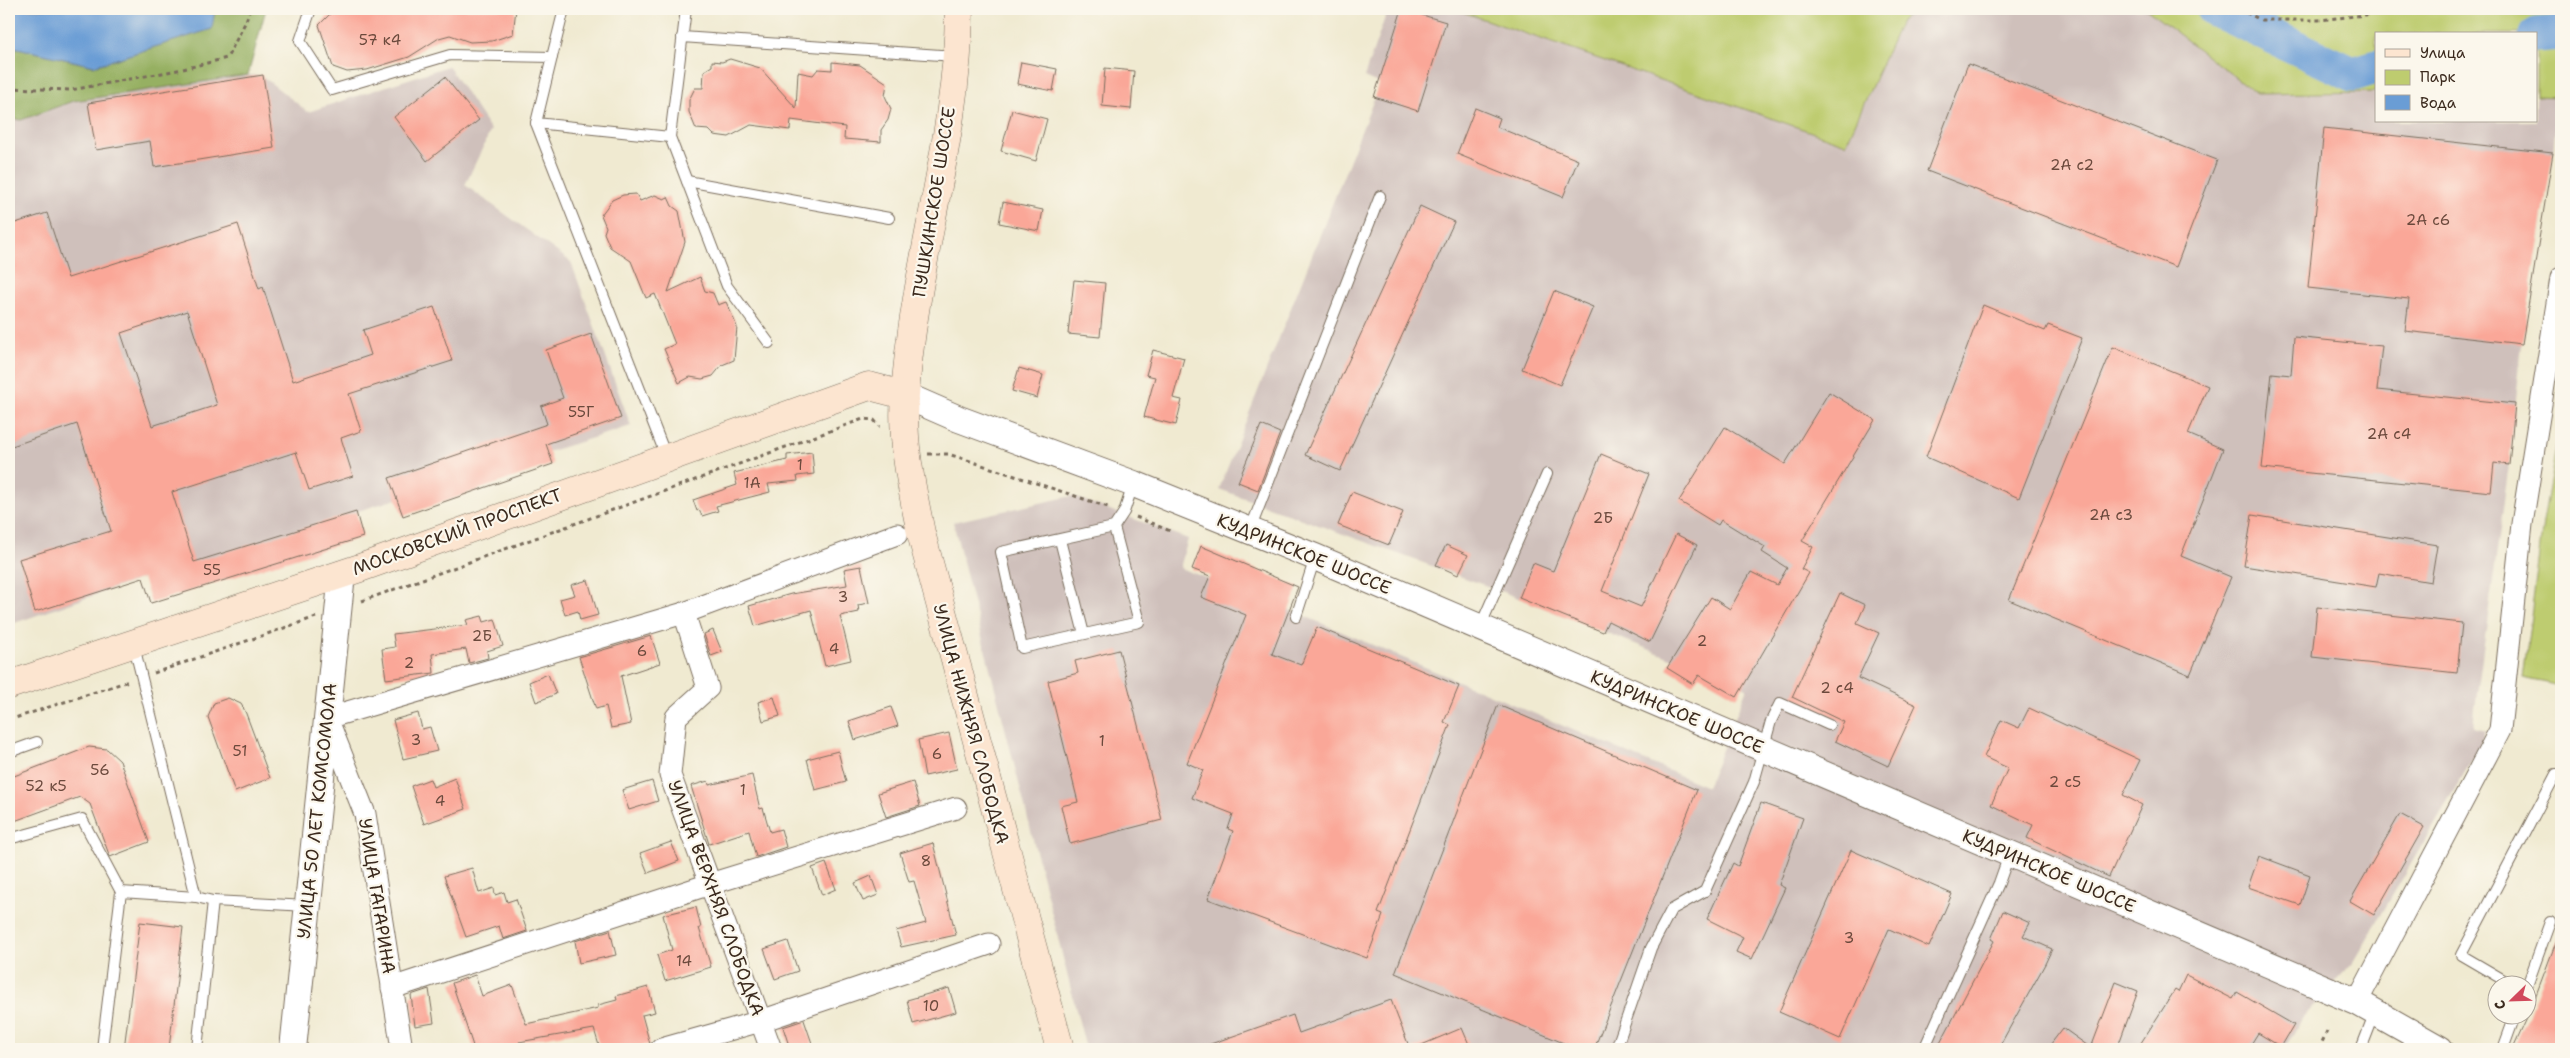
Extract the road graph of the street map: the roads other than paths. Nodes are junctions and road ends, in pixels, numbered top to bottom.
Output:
1 (311, 9) edge
2 (564, 9) edge
3 (686, 9) edge
4 (959, 9) edge
5 (682, 37) junction
6 (552, 56) junction
7 (958, 56) junction
8 (536, 123) junction
9 (670, 137) junction
10 (687, 181) junction
11 (1380, 196) dead end
12 (889, 218) dead end
13 (2561, 278) edge
14 (769, 343) dead end
15 (904, 395) junction
16 (666, 457) junction
17 (1547, 474) dead end
18 (1134, 484) junction
19 (1114, 527) junction
20 (1250, 531) junction
21 (896, 534) dead end
22 (1060, 540) junction
23 (1315, 557) junction
24 (342, 574) junction
25 (684, 613) junction
26 (1296, 617) dead end
27 (1480, 628) junction
28 (1084, 634) junction
29 (134, 645) junction
30 (9, 685) edge
31 (327, 718) junction
32 (1829, 725) dead end
33 (37, 742) dead end
34 (1764, 750) junction
35 (9, 752) edge
36 (2561, 775) edge
37 (956, 808) dead end
38 (9, 840) edge
39 (2010, 854) junction
40 (710, 884) junction
41 (120, 892) junction
42 (196, 897) junction
43 (214, 901) junction
44 (308, 906) junction
45 (2550, 922) dead end
46 (990, 944) dead end
47 (2497, 976) edge
48 (2530, 976) edge
49 (392, 988) junction
50 (2366, 1007) junction
51 (762, 1021) junction
52 (2511, 1026) edge
53 (102, 1049) edge
54 (197, 1049) edge
55 (293, 1049) edge
56 (402, 1049) edge
57 (661, 1049) edge
58 (771, 1049) edge
59 (1060, 1049) edge
60 (1616, 1049) edge
61 (1924, 1049) edge
62 (2361, 1049) edge
63 (2440, 1049) edge
64 (2503, 1049) edge

1 - 6 lane
2 - 6 lane
3 - 5 lane
4 - 7 main road, ПУШКИНСКОЕ ШОССЕ
5 - 7 lane
5 - 9 lane
6 - 8 lane
7 - 15 main road, ПУШКИНСКОЕ ШОССЕ
8 - 9 lane
8 - 16 lane
9 - 10 lane
10 - 12 lane
10 - 14 lane
11 - 20 lane
13 - 50 street
15 - 16 main road, МОСКОВСКИЙ ПРОСПЕКТ
15 - 18 street, КУДРИНСКОЕ ШОССЕ
15 - 59 main road, УЛИЦА НИЖНЯЯ СЛОБОДКА
16 - 24 main road, МОСКОВСКИЙ ПРОСПЕКТ
17 - 27 lane
18 - 19 lane
18 - 20 street, КУДРИНСКОЕ ШОССЕ
19 - 22 lane
19 - 28 lane
20 - 23 street, КУДРИНСКОЕ ШОССЕ
21 - 25 street
22 - 28 lane
22 - 28 lane
23 - 26 lane
23 - 27 street, КУДРИНСКОЕ ШОССЕ
24 - 29 main road, МОСКОВСКИЙ ПРОСПЕКТ
24 - 31 street, УЛИЦА 50 ЛЕТ КОМСОМОЛА
25 - 31 street
25 - 40 street, УЛИЦА ВЕРХНЯЯ СЛОБОДКА
27 - 34 street, КУДРИНСКОЕ ШОССЕ
29 - 30 main road, МОСКОВСКИЙ ПРОСПЕКТ
29 - 42 lane
31 - 44 street, УЛИЦА 50 ЛЕТ КОМСОМОЛА
31 - 49 street, УЛИЦА ГАГАРИНА
32 - 34 lane
33 - 35 lane
34 - 39 street, КУДРИНСКОЕ ШОССЕ
34 - 60 lane
36 - 47 lane
37 - 40 street
38 - 41 lane
39 - 50 street, КУДРИНСКОЕ ШОССЕ
39 - 61 lane
40 - 49 street
40 - 51 street, УЛИЦА ВЕРХНЯЯ СЛОБОДКА
41 - 42 lane
41 - 53 lane
42 - 43 lane
43 - 44 lane
43 - 54 lane
44 - 55 street, УЛИЦА 50 ЛЕТ КОМСОМОЛА
45 - 48 lane
46 - 51 street
49 - 56 street, УЛИЦА ГАГАРИНА
50 - 62 lane
50 - 63 street, КУДРИНСКОЕ ШОССЕ
51 - 57 street
51 - 58 street, УЛИЦА ВЕРХНЯЯ СЛОБОДКА
52 - 64 lane

